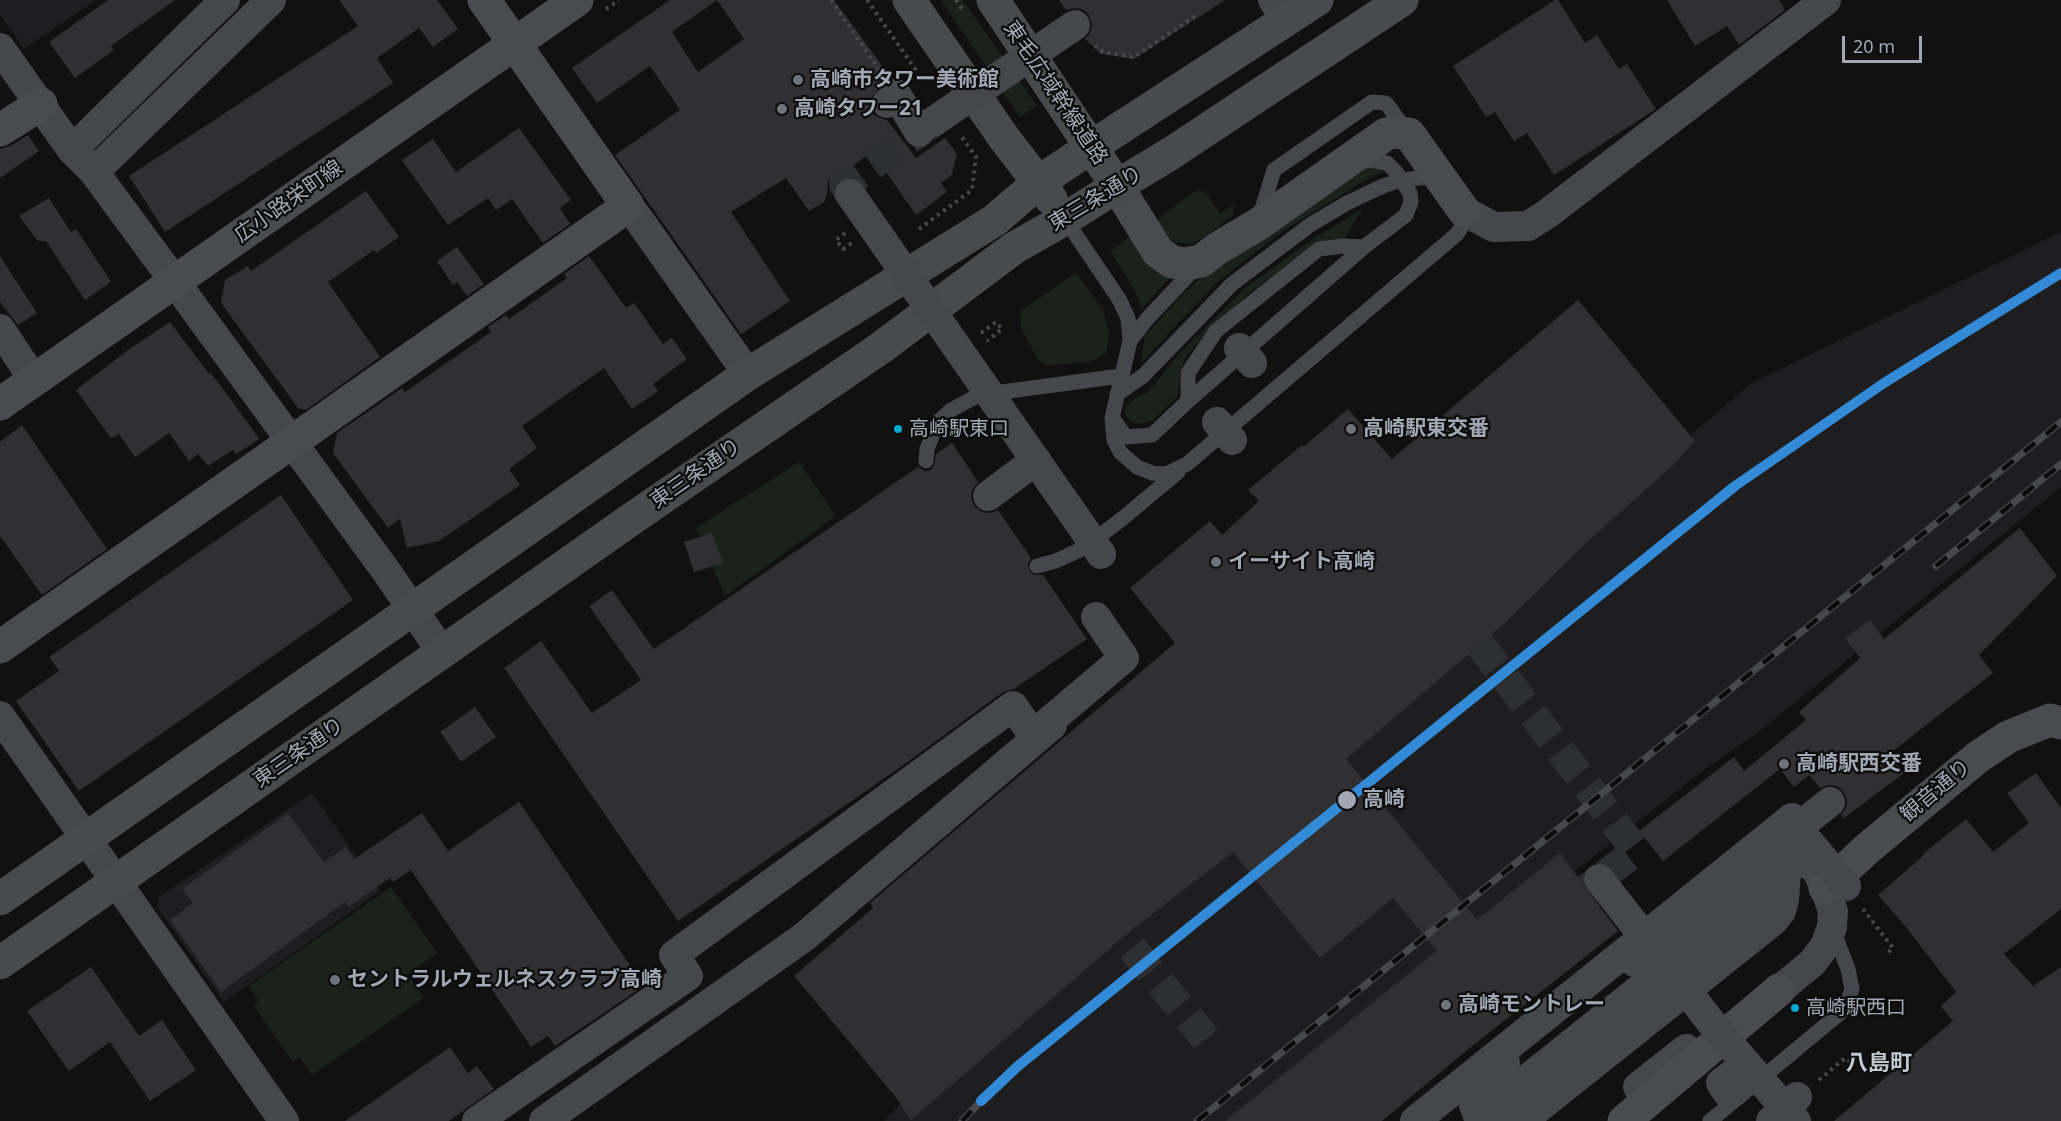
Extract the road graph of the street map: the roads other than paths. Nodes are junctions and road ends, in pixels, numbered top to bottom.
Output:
1 (225, 0) edge
2 (271, 0) edge
3 (484, 0) edge
4 (909, 0) edge
5 (993, 0) edge
6 (1317, 0) edge
7 (1402, 0) edge
8 (1826, 0) edge
9 (589, 6) edge
10 (1280, 10) edge
11 (1075, 25) road end
12 (514, 43) junction
13 (0, 48) edge
14 (891, 99) road end
15 (41, 104) junction
16 (0, 130) edge
17 (1409, 134) junction
18 (1091, 147) junction
19 (72, 150) junction
20 (1341, 167) junction
21 (94, 172) junction
22 (1439, 176) junction
23 (1401, 180) junction
24 (1039, 182) junction
25 (1118, 186) junction
26 (850, 194) dead end
27 (628, 206) junction
28 (1464, 211) junction
29 (1065, 219) junction
30 (1257, 225) junction
31 (1364, 247) junction
32 (1201, 261) junction
33 (175, 282) junction
34 (0, 329) edge
35 (1130, 341) junction
36 (748, 374) junction
37 (1121, 376) junction
38 (34, 380) junction
39 (1117, 394) junction
40 (1188, 401) junction
41 (0, 404) edge
42 (1112, 418) junction
43 (292, 442) junction
44 (1036, 460) junction
45 (926, 461) dead end
46 (1187, 464) junction
47 (988, 496) dead end
48 (1101, 554) dead end
49 (1037, 566) dead end
50 (412, 609) junction
51 (1096, 617) dead end
52 (0, 647) edge
53 (1138, 651) dead end
54 (442, 652) junction
55 (0, 716) edge
56 (2057, 718) edge
57 (1830, 802) dead end
58 (1797, 828) junction
59 (85, 839) junction
60 (1791, 868) junction
61 (1599, 879) dead end
62 (116, 882) junction
63 (1842, 885) junction
64 (0, 899) edge
65 (1832, 927) junction
66 (1643, 936) junction
67 (0, 963) edge
68 (1779, 990) joint
69 (1714, 1026) junction
70 (1754, 1065) junction
71 (1638, 1087) dead end
72 (1727, 1092) dead end
73 (1787, 1112) edge
74 (284, 1121) edge
75 (477, 1121) edge
76 (544, 1121) edge
77 (1415, 1121) edge
78 (1480, 1121) edge
79 (1496, 1121) edge
80 (1522, 1121) edge
81 (1624, 1121) edge
82 (1710, 1121) edge

1 - 19 street
2 - 21 street
3 - 12 street
4 - 24 highway
5 - 18 highway, 東毛広域幹線道路
6 - 10 main road, 東三条通り
7 - 25 main road, 東三条通り
8 - 28 street
9 - 12 street, 広小路栄町線
10 - 18 main road, 東三条通り
11 - 14 street, bridge
12 - 27 street
12 - 33 street, 広小路栄町線
13 - 15 street
15 - 16 street
15 - 19 street
17 - 20 street
17 - 22 street
17 - 30 lane
18 - 24 highway, 東三条通り
18 - 25 highway, 東毛広域幹線道路
19 - 21 street
20 - 23 lane
20 - 30 street
21 - 33 street
22 - 23 lane
22 - 28 street
23 - 31 lane
23 - 39 lane
24 - 29 highway
24 - 36 highway, 東三条通り
25 - 29 highway, 東三条通り
25 - 32 street
26 - 44 street, bridge
27 - 36 street
27 - 43 street
28 - 46 lane
29 - 35 lane
29 - 54 highway, 東三条通り
30 - 32 street
31 - 40 lane
31 - 40 lane
32 - 35 lane
33 - 38 street, 広小路栄町線
33 - 43 street
34 - 38 street
35 - 37 lane
36 - 50 highway, 東三条通り
37 - 39 lane
37 - 45 lane
38 - 41 street, 広小路栄町線
39 - 42 lane
40 - 42 lane
42 - 46 lane
43 - 50 street
43 - 52 street
44 - 47 street
44 - 48 street, bridge
46 - 49 lane
50 - 54 street
50 - 59 highway, 東三条通り
51 - 75 street
53 - 76 street
54 - 62 highway, 東三条通り
55 - 59 street
56 - 63 street, 観音通り
57 - 58 street
58 - 63 street, bridge
58 - 66 street, bridge
59 - 62 street
59 - 64 highway, 東三条通り
60 - 63 street
60 - 78 street
60 - 79 street
60 - 80 street
61 - 66 street, bridge
62 - 67 highway, 東三条通り
62 - 74 street
63 - 65 street
65 - 68 street
65 - 82 lane
66 - 69 street, bridge
66 - 77 street, bridge
68 - 81 street
69 - 70 street, bridge
69 - 71 street
70 - 72 street
70 - 73 street, bridge

